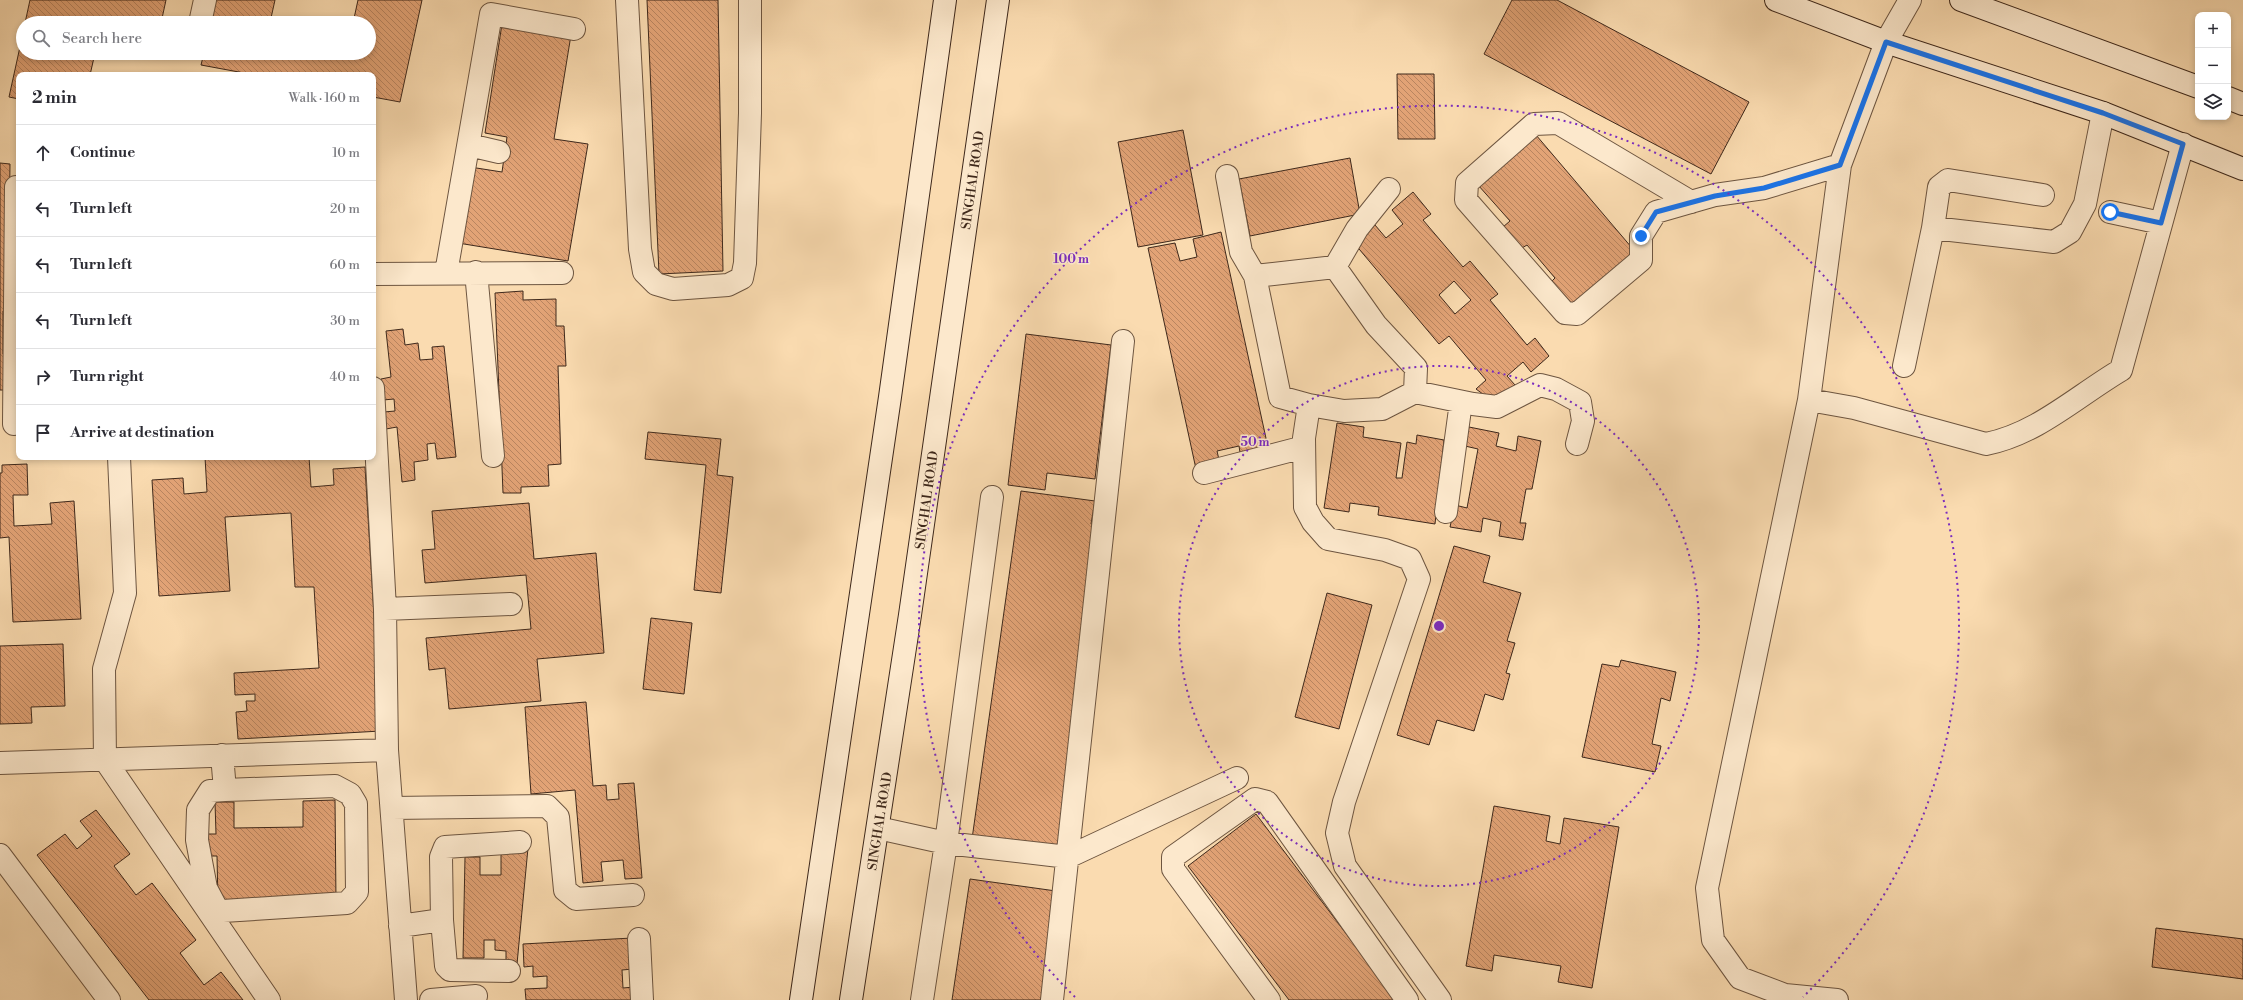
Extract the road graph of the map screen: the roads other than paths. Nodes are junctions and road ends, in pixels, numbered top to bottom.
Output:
1 (205, 0) edge
2 (628, 0) edge
3 (750, 0) edge
4 (945, 0) edge
5 (998, 0) edge
6 (1776, 0) edge
7 (1910, 0) edge
8 (1961, 0) edge
9 (1807, 6) edge
10 (492, 7) edge
11 (202, 16) edge
12 (574, 29) dead end
13 (1886, 42) junction
14 (2195, 86) edge
15 (2231, 99) edge
16 (2243, 104) edge
17 (2103, 113) junction
18 (469, 144) junction
19 (2183, 144) junction
20 (499, 152) dead end
21 (1840, 165) junction
22 (2243, 169) edge
23 (1227, 176) dead end
24 (16, 187) dead end
25 (1389, 189) dead end
26 (2043, 195) dead end
27 (1691, 202) junction
28 (2110, 212) dead end
29 (2161, 223) junction
30 (1933, 228) junction
31 (1335, 267) junction
32 (476, 272) junction
33 (446, 273) junction
34 (562, 273) dead end
35 (376, 274) edge
36 (1255, 276) junction
37 (1123, 341) dead end
38 (1904, 366) dead end
39 (1416, 392) junction
40 (1809, 400) junction
41 (1461, 402) junction
42 (1309, 405) junction
43 (11, 424) edge
44 (376, 443) edge
45 (1577, 444) dead end
46 (1304, 447) junction
47 (493, 456) dead end
48 (119, 460) edge
49 (1204, 473) dead end
50 (992, 497) dead end
51 (1446, 512) dead end
52 (511, 604) dead end
53 (385, 608) junction
54 (387, 750) junction
55 (222, 755) junction
56 (105, 760) junction
57 (0, 763) edge
58 (1237, 778) dead end
59 (225, 790) junction
60 (392, 808) junction
61 (878, 828) junction
62 (520, 842) dead end
63 (946, 843) junction
64 (0, 855) edge
65 (1068, 857) junction
66 (633, 895) dead end
67 (442, 920) junction
68 (400, 926) junction
69 (639, 939) dead end
70 (509, 971) dead end
71 (476, 996) dead end
72 (110, 1000) edge
73 (269, 1000) edge
74 (406, 1000) edge
75 (431, 1000) edge
76 (642, 1000) edge
77 (800, 1000) edge
78 (851, 1000) edge
79 (922, 1000) edge
80 (1052, 1000) edge
81 (1269, 1000) edge
82 (1407, 1000) edge
83 (1440, 1000) edge
84 (1837, 1000) edge

1 - 11 street
2 - 3 street
4 - 77 street
5 - 61 street, SINGHAL ROAD
6 - 9 street
7 - 13 street
8 - 14 street
9 - 13 street
10 - 12 street
10 - 18 street
13 - 17 street
13 - 21 street
15 - 16 street
17 - 19 street
17 - 30 street
18 - 20 street
18 - 33 street
19 - 22 street
19 - 29 street
21 - 27 street
21 - 40 street
23 - 36 street
24 - 43 street
25 - 31 street
26 - 30 street
27 - 27 street
28 - 29 street
29 - 40 street
30 - 38 street
31 - 36 street
31 - 39 street
32 - 33 street
32 - 34 street
32 - 47 street
33 - 35 street
36 - 42 street
37 - 65 street
39 - 41 street
39 - 42 street
40 - 84 street
41 - 45 street
41 - 51 street
42 - 46 street
44 - 53 street
46 - 49 street
46 - 83 street
48 - 56 street
50 - 63 street
52 - 53 street
53 - 54 street
54 - 55 street
54 - 60 street
55 - 56 street
55 - 59 street
56 - 57 street
56 - 73 street
58 - 65 street
59 - 59 street
60 - 66 street
60 - 68 street
61 - 63 street
61 - 78 street, SINGHAL ROAD
62 - 67 street
63 - 65 street
63 - 79 street
64 - 72 street
65 - 80 street
67 - 68 street
67 - 70 street
68 - 74 street
69 - 76 street
71 - 75 street
81 - 82 street

